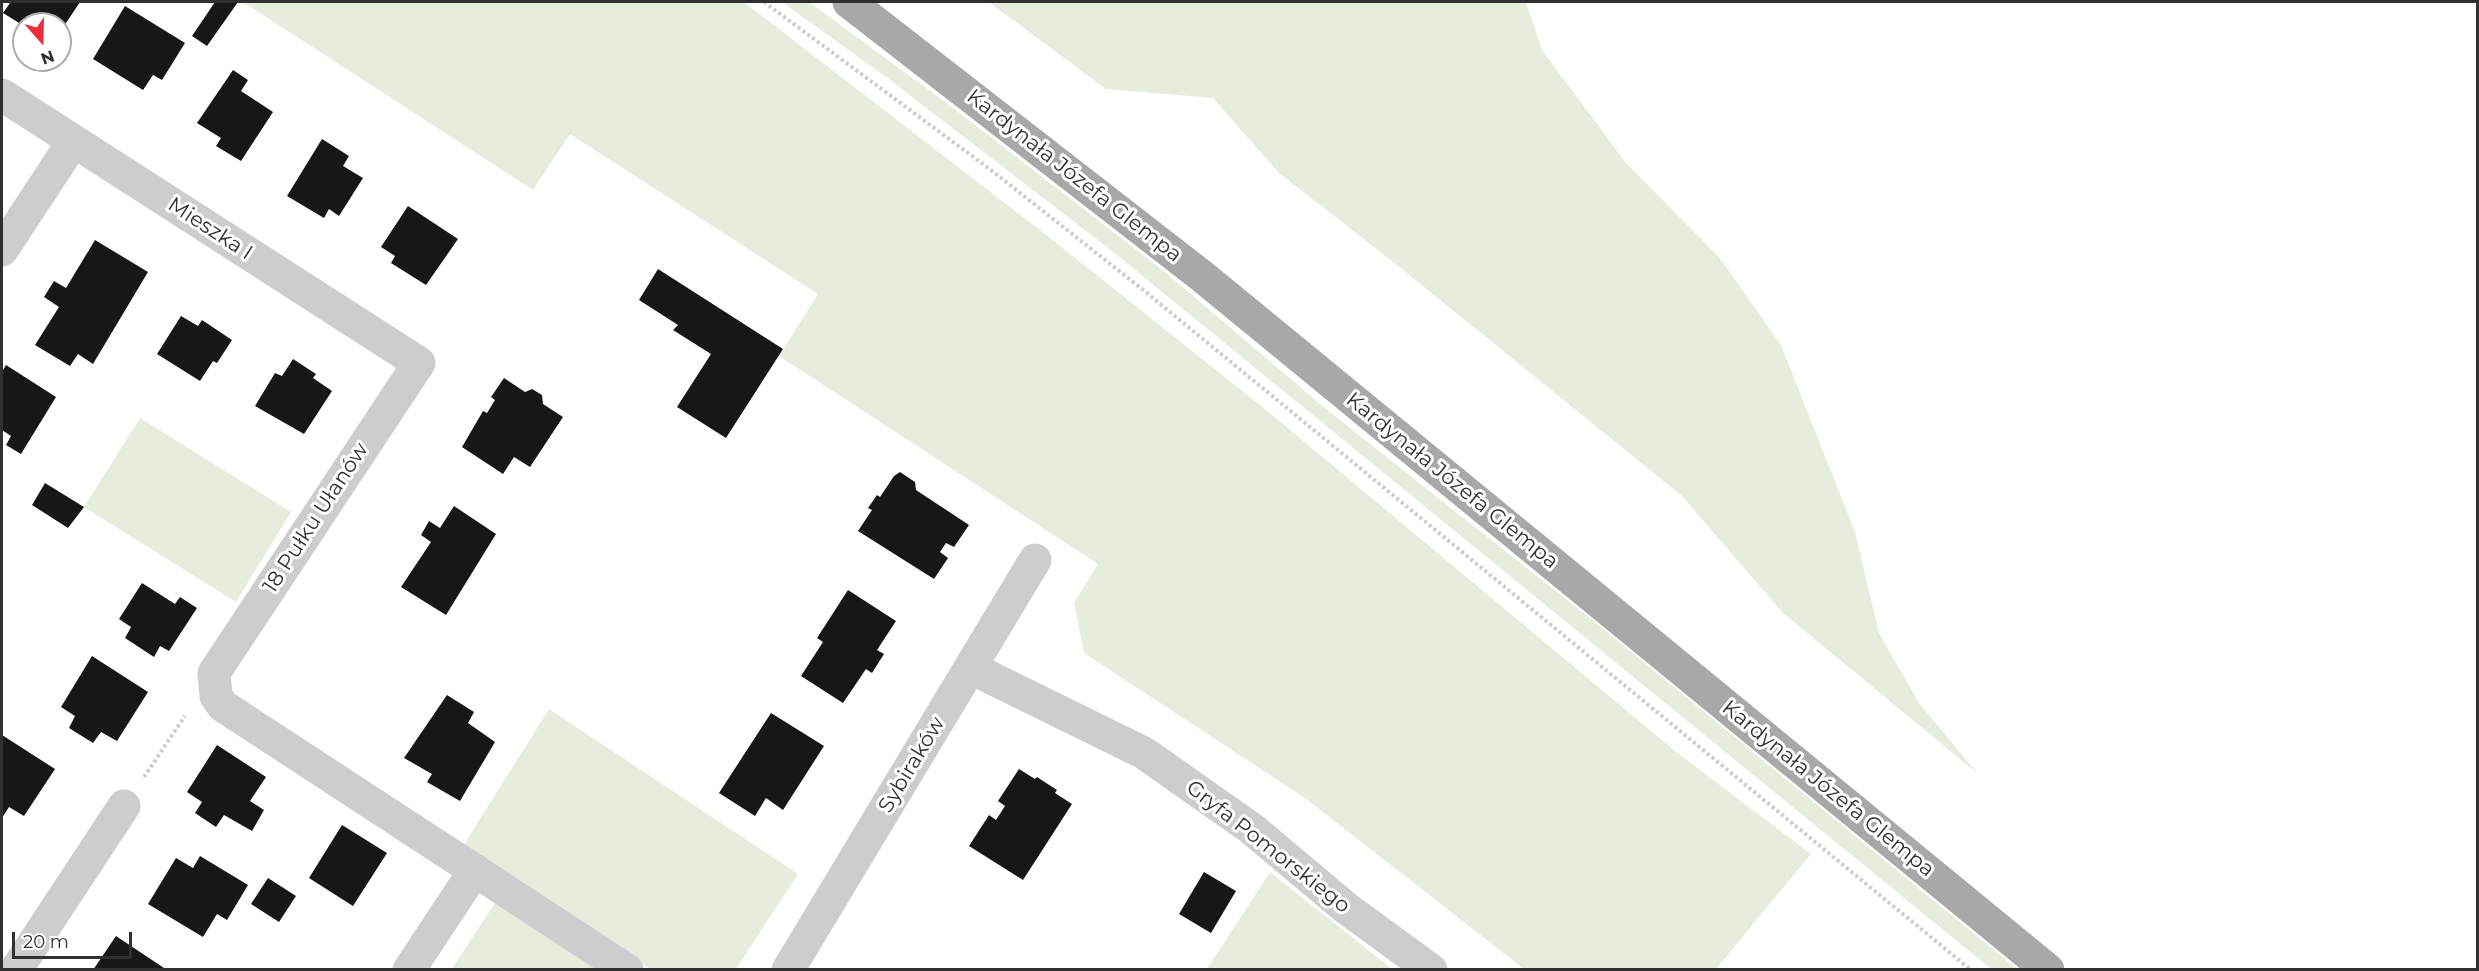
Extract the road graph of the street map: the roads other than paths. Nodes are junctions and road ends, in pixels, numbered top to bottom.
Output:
1 (849, 2) edge
2 (2, 95) edge
3 (74, 142) junction
4 (2, 250) edge
5 (418, 363) joint
6 (1035, 560) dead end
7 (971, 668) junction
8 (124, 806) road end
9 (475, 870) junction
10 (16, 969) edge
11 (409, 969) edge
12 (627, 969) edge
13 (788, 969) edge
14 (1431, 969) edge
15 (2048, 969) edge

1 - 15 main road, Kardynała Józefa Glempa
2 - 3 street, Mieszka I
3 - 4 street
3 - 5 street, Mieszka I
5 - 9 street, 18 Pułku Ułanów
6 - 7 street, Sybiraków
7 - 13 street, Sybiraków
7 - 14 street, Gryfa Pomorskiego
8 - 10 street
9 - 11 street
9 - 12 street

